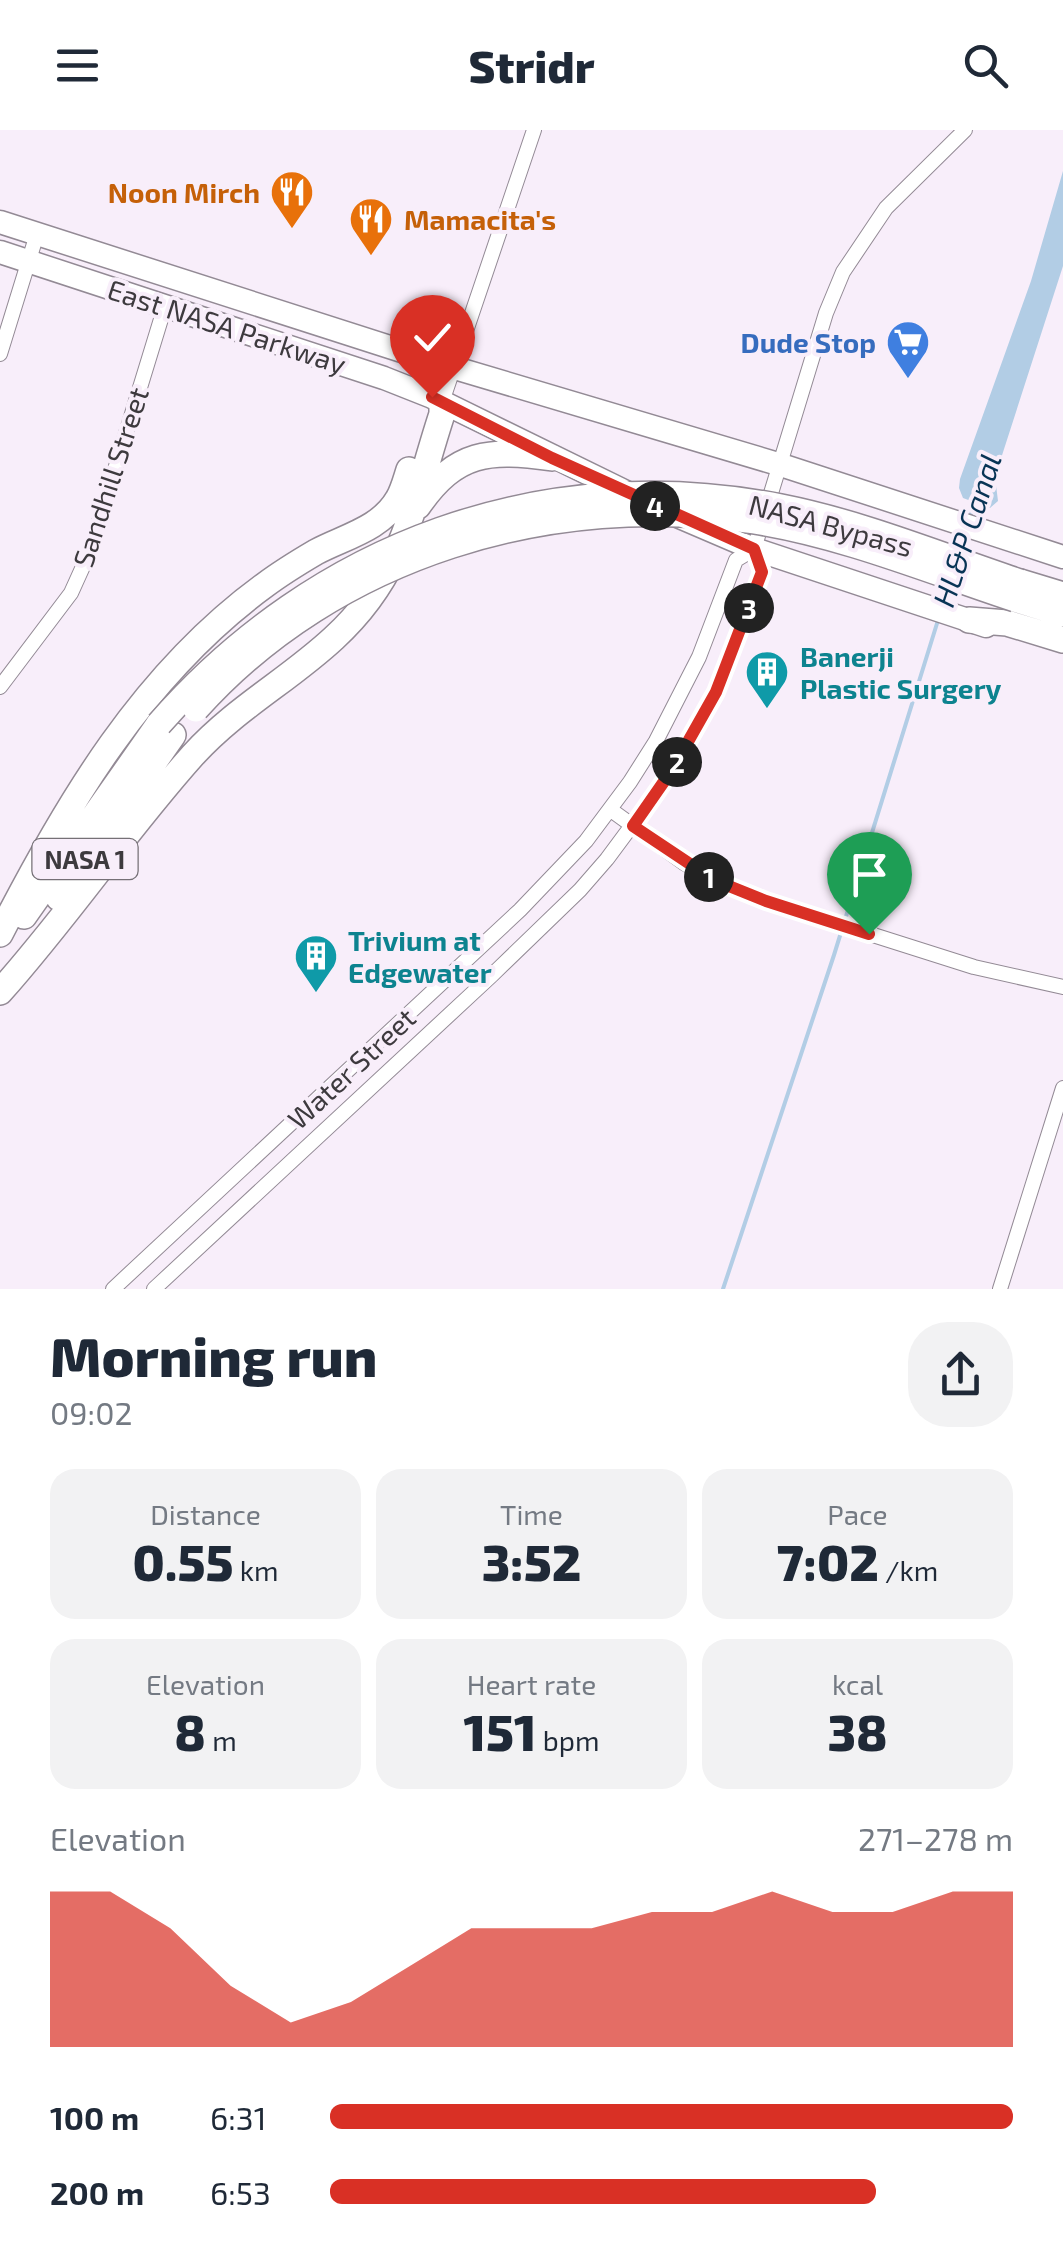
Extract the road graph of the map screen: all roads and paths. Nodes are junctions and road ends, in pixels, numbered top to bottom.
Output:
1 (534, 130) edge
2 (965, 130) edge
3 (0, 222) edge
4 (38, 234) junction
5 (0, 252) edge
6 (28, 261) junction
7 (196, 284) junction
8 (165, 306) junction
9 (189, 314) junction
10 (0, 354) edge
11 (455, 368) junction
12 (442, 402) junction
13 (552, 458) junction
14 (778, 464) junction
15 (410, 519) junction
16 (754, 549) junction
17 (1063, 557) edge
18 (1018, 590) junction
19 (1063, 595) edge
20 (1063, 614) edge
21 (969, 620) junction
22 (1063, 640) edge
23 (1063, 650) edge
24 (0, 686) edge
25 (166, 730) junction
26 (611, 810) junction
27 (633, 826) junction
28 (0, 934) edge
29 (0, 952) edge
30 (1063, 988) edge
31 (0, 989) edge
32 (1063, 1088) edge
33 (113, 1289) edge
34 (154, 1289) edge
35 (1000, 1289) edge

1 - 11 street
2 - 14 street
3 - 4 main road, East NASA Parkway
4 - 6 street
4 - 7 main road, East NASA Parkway
5 - 6 main road, East NASA Parkway
6 - 8 main road, East NASA Parkway
6 - 10 street
7 - 9 main road
7 - 11 main road, East NASA Parkway
8 - 9 main road, East NASA Parkway
8 - 24 street, Sandhill Street
9 - 12 main road, East NASA Parkway
11 - 12 street
11 - 14 main road, East NASA Parkway
12 - 13 main road, East NASA Parkway
12 - 15 highway
12 - 28 highway
13 - 15 highway
13 - 16 main road, East NASA Parkway
14 - 16 street
14 - 17 main road, East NASA Parkway
15 - 31 highway
16 - 21 main road, East NASA Parkway
16 - 26 street, Water Street
16 - 27 street, Water Street
18 - 19 highway, NASA Bypass / NASA 1
18 - 20 highway, NASA Bypass / NASA 1
18 - 25 highway, NASA Bypass / NASA 1, bridge
21 - 22 highway
21 - 23 main road, East NASA Parkway
25 - 29 highway, NASA Bypass / NASA 1
25 - 31 highway, NASA Bypass / NASA 1
26 - 27 street
26 - 33 street, Water Street
27 - 30 street
27 - 34 street, Water Street
32 - 35 street

